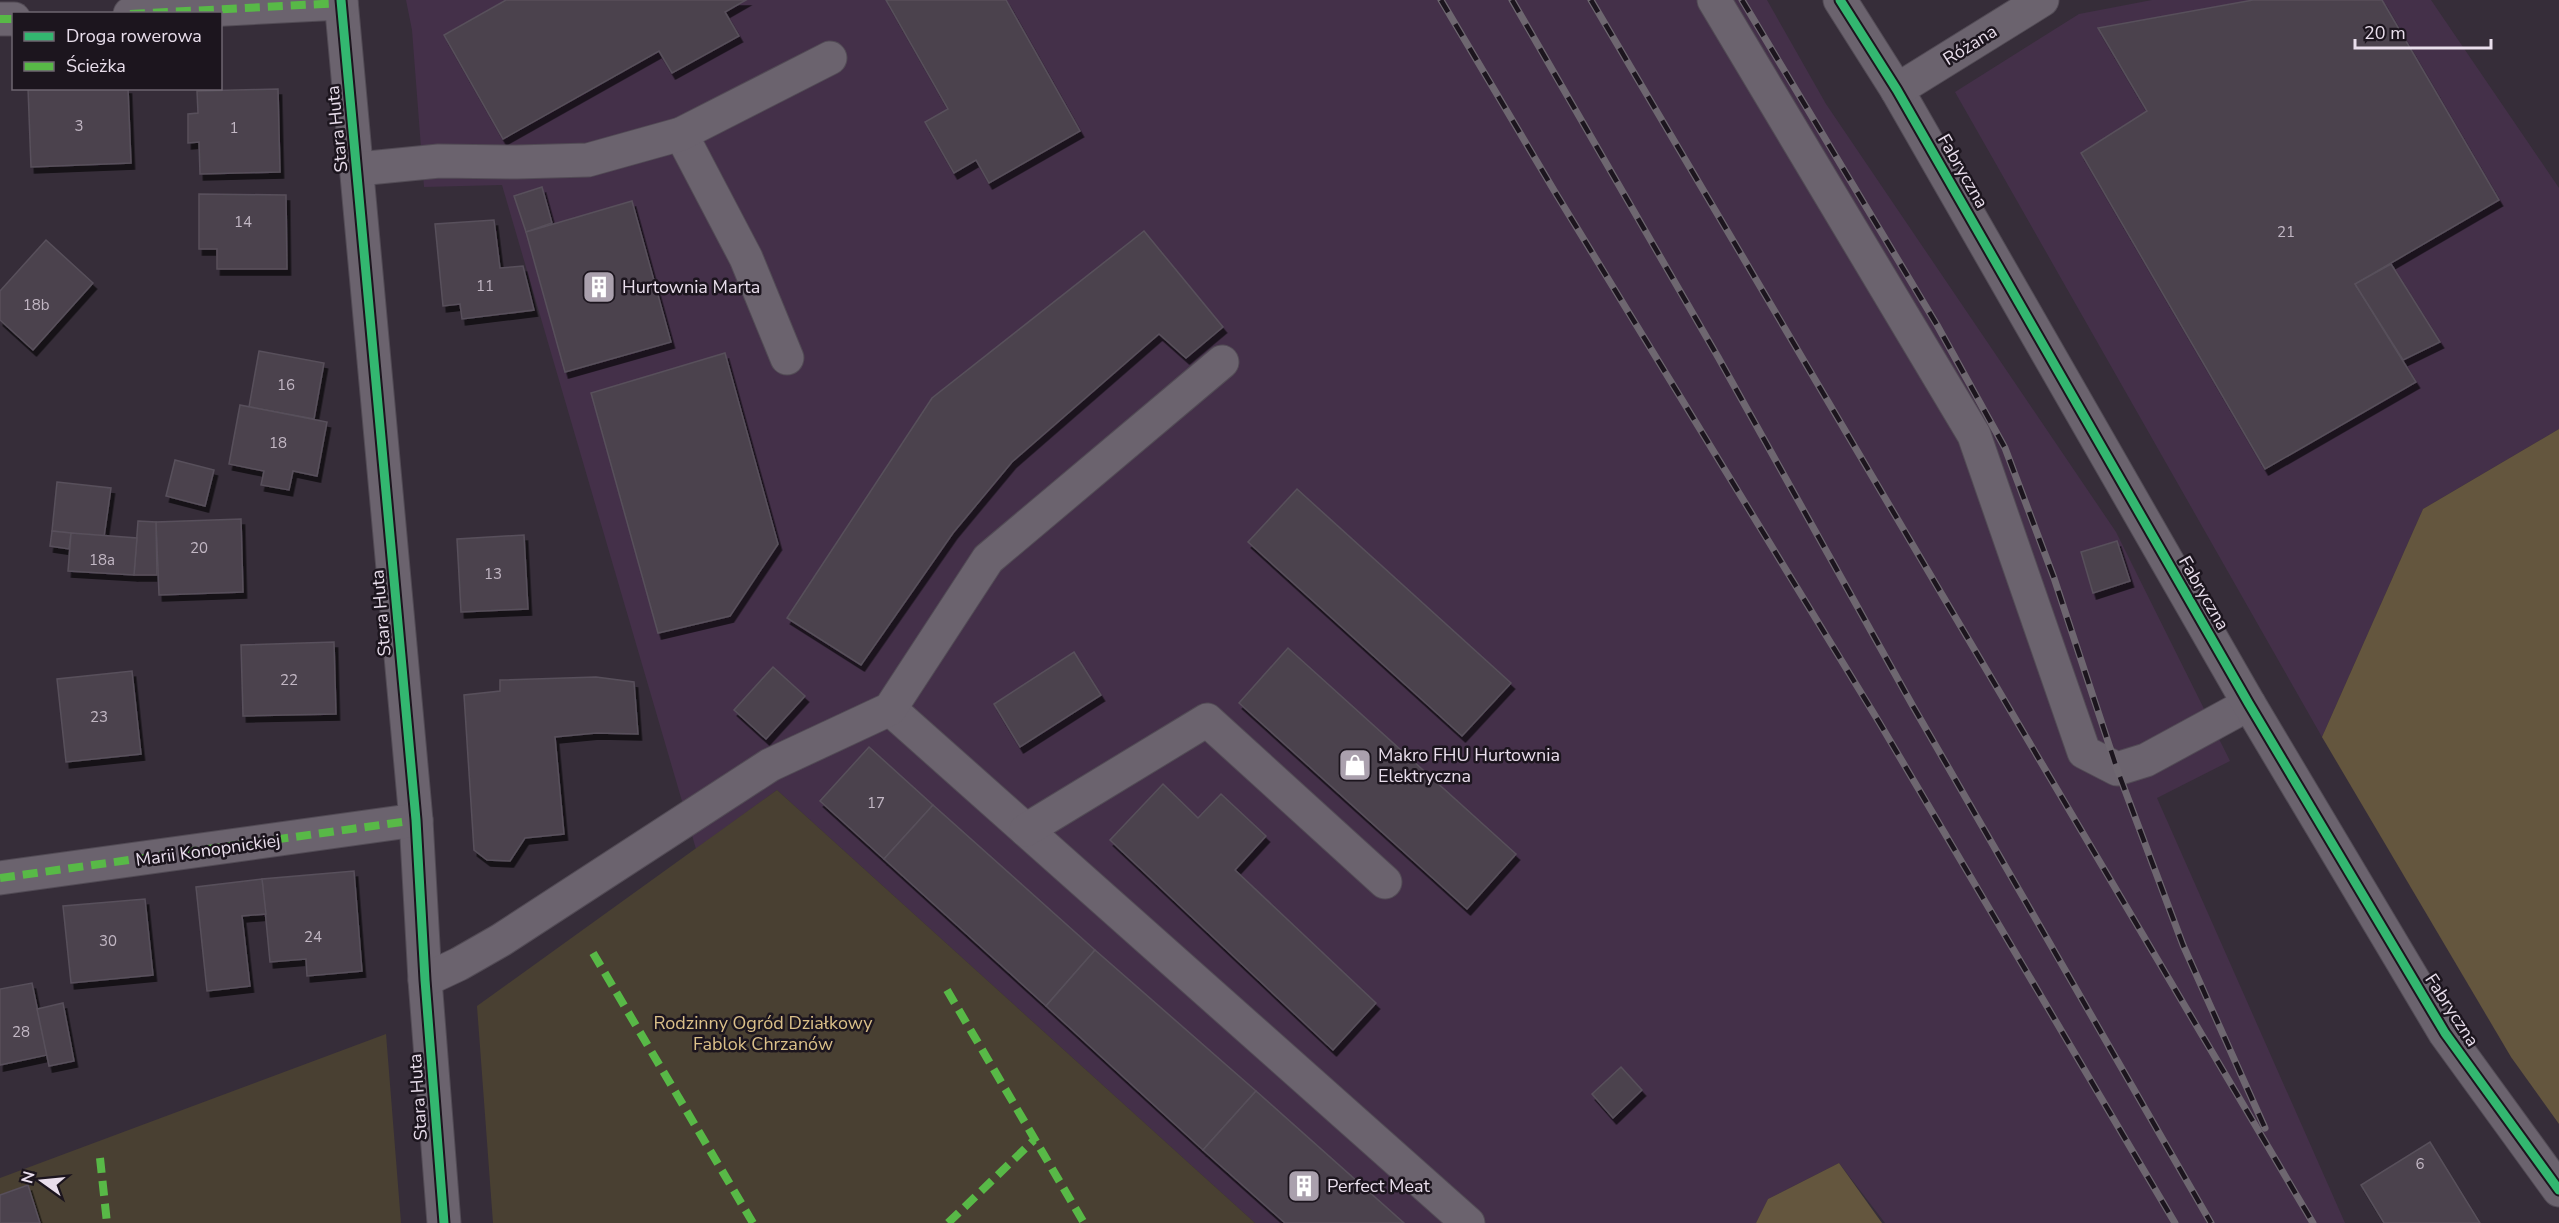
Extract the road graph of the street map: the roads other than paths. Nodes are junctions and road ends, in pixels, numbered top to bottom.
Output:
1 (1714, 0) edge
2 (1840, 0) edge
3 (2042, 0) edge
4 (341, 2) edge
5 (165, 12) edge
6 (830, 58) dead end
7 (1897, 90) junction
8 (681, 134) junction
9 (358, 168) junction
10 (787, 358) dead end
11 (1222, 362) dead end
12 (2249, 704) junction
13 (890, 709) junction
14 (417, 820) junction
15 (1026, 830) junction
16 (0, 878) edge
17 (1385, 882) dead end
18 (425, 980) junction
19 (2559, 1190) edge
20 (444, 1223) edge
21 (1468, 1223) edge

1 - 12 street
2 - 7 street, Fabryczna
3 - 7 street, Różana
4 - 5 street
4 - 9 street, Stara Huta
6 - 8 street
7 - 12 street, Fabryczna
8 - 9 street
8 - 10 street
9 - 14 street, Stara Huta
11 - 13 street
12 - 19 street, Fabryczna
13 - 15 street
13 - 18 street
14 - 16 street, Marii Konopnickiej
14 - 18 street, Stara Huta
15 - 17 street
15 - 21 street
18 - 20 street, Stara Huta

